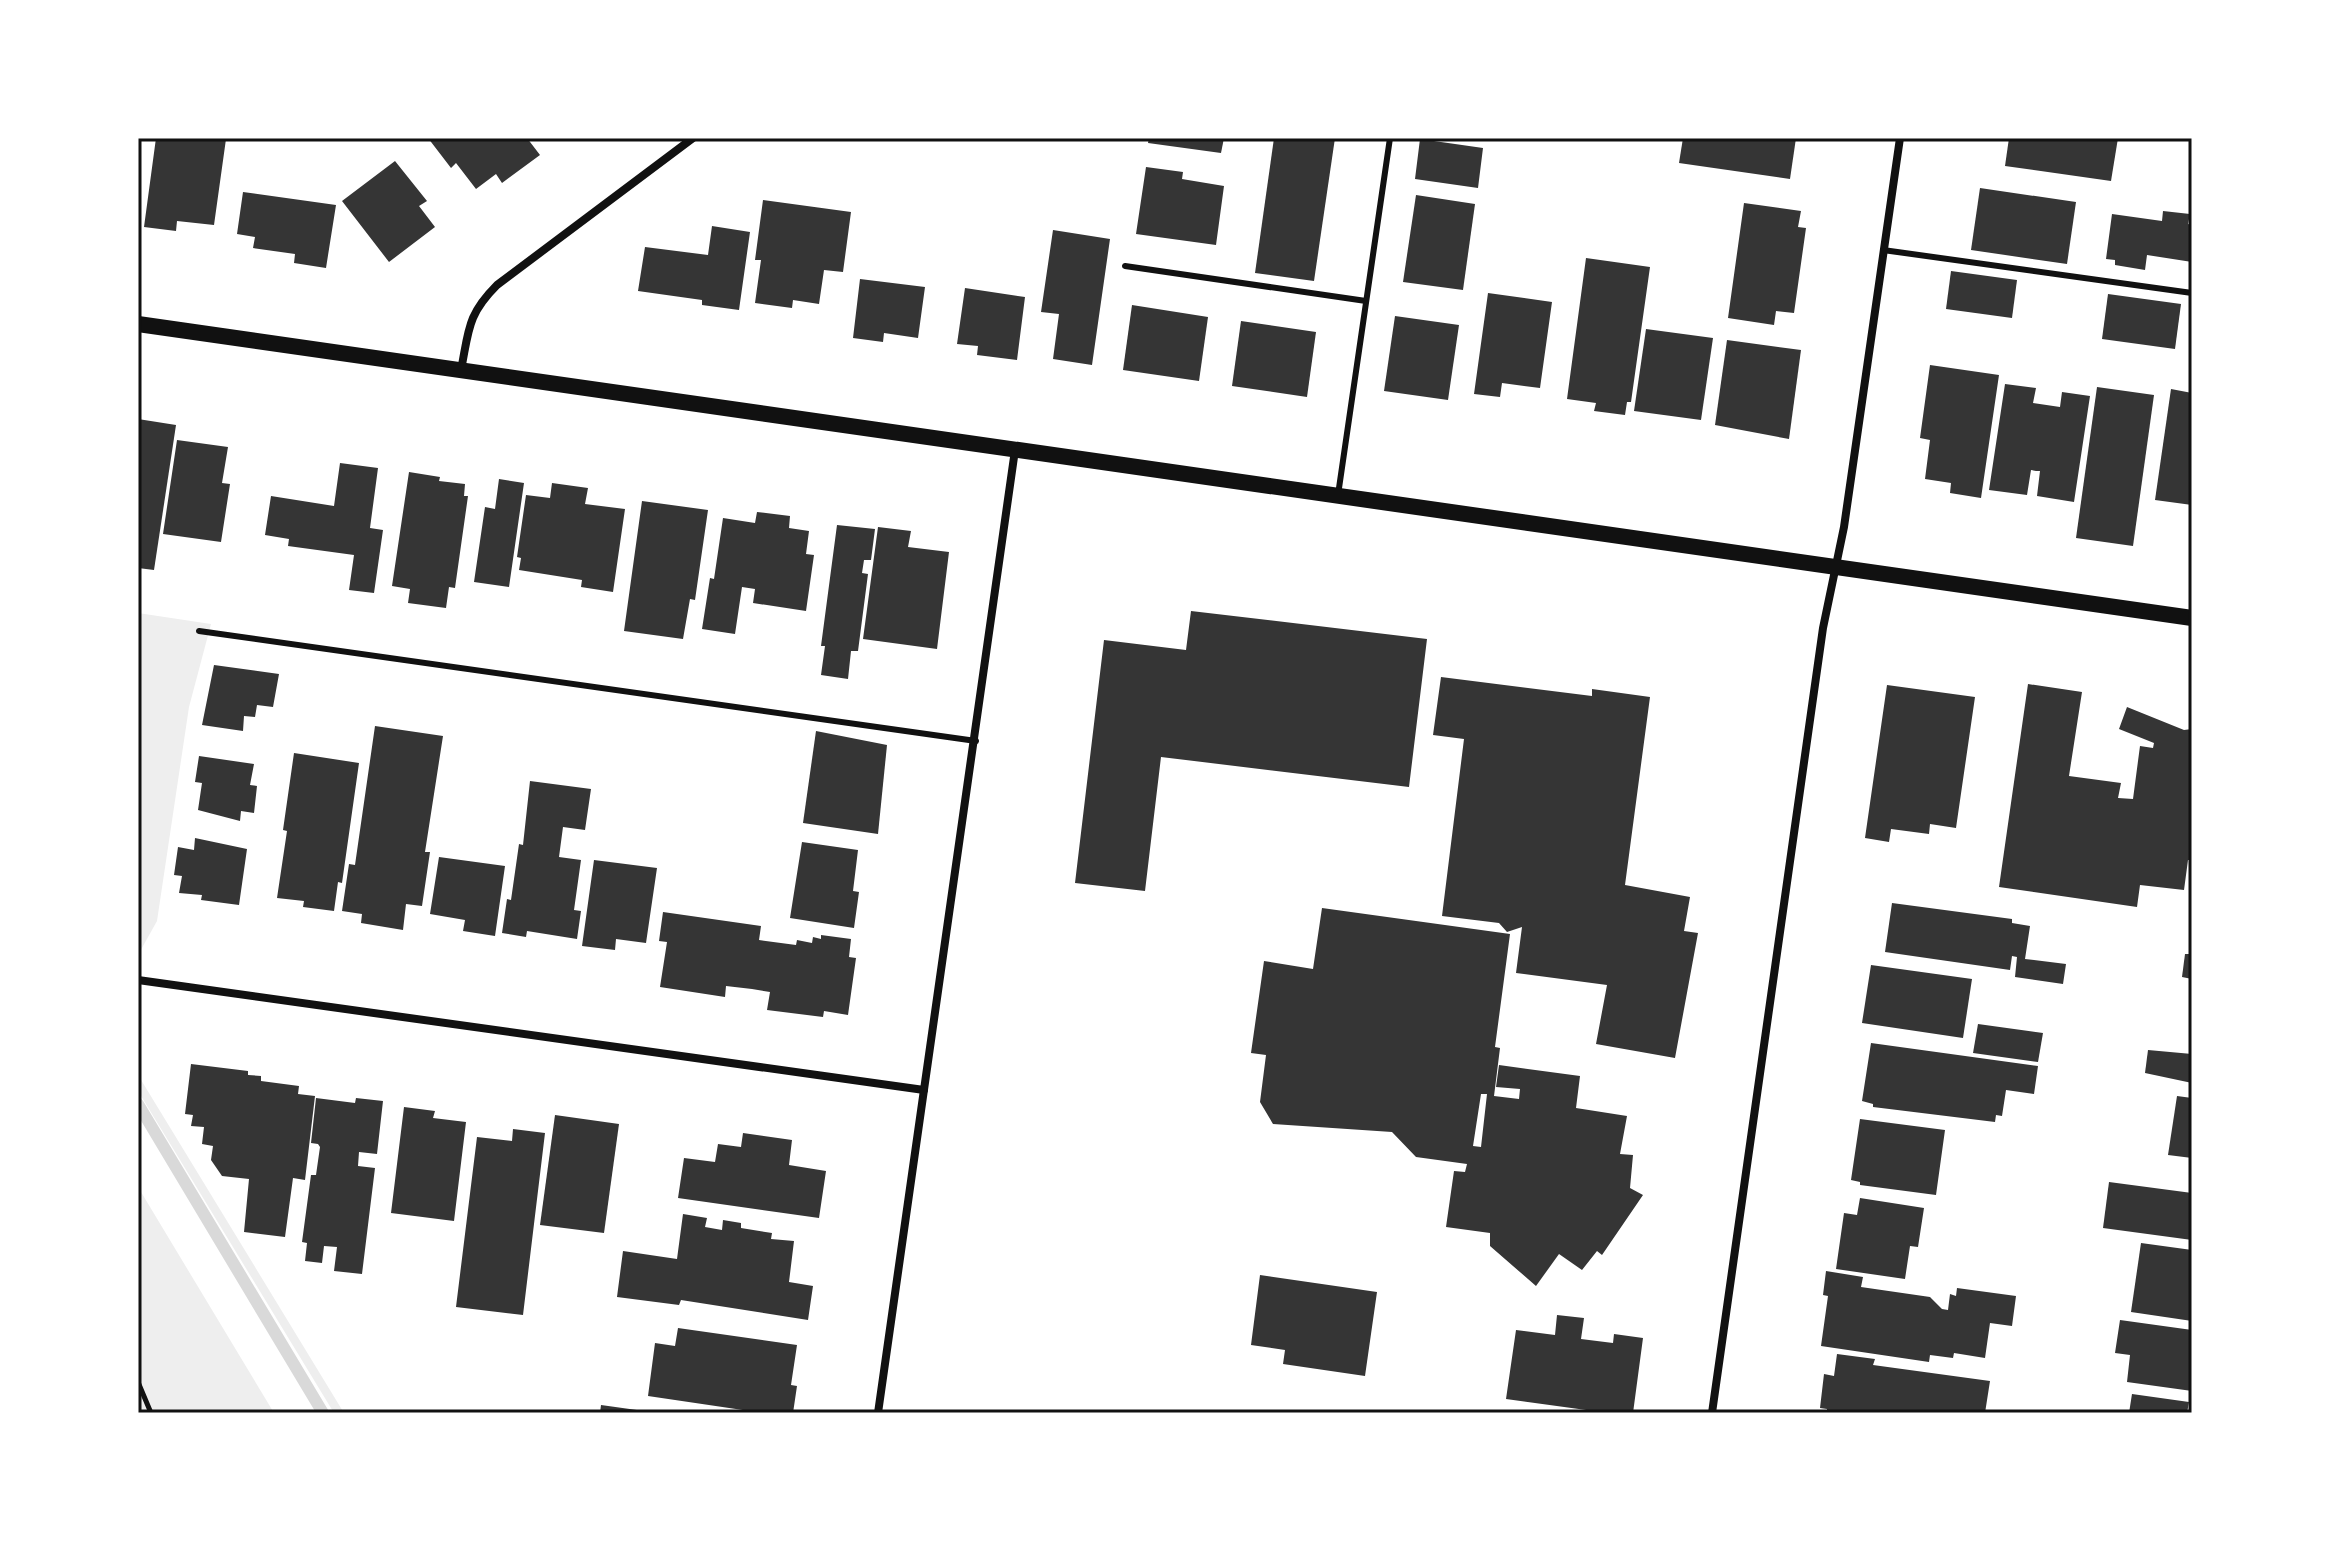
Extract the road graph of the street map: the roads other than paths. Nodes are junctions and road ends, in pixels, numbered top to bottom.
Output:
1 (693, 138) edge
2 (1390, 138) edge
3 (1900, 138) edge
4 (1883, 250) junction
5 (1125, 266) dead end
6 (2192, 293) edge
7 (1366, 301) junction
8 (138, 324) edge
9 (461, 370) junction
10 (1015, 450) junction
11 (1338, 497) junction
12 (1835, 567) junction
13 (2192, 618) edge
14 (199, 631) dead end
15 (976, 741) junction
16 (138, 980) edge
17 (924, 1090) junction
18 (878, 1413) edge
19 (1712, 1413) edge

1 - 9 street
2 - 7 lane
3 - 4 street
4 - 6 lane
4 - 12 street
5 - 7 lane
7 - 11 lane
8 - 9 main road
9 - 10 main road
10 - 11 main road
10 - 15 street
11 - 12 main road
12 - 13 main road
12 - 19 street
14 - 15 lane
15 - 17 street
16 - 17 street
17 - 18 street

